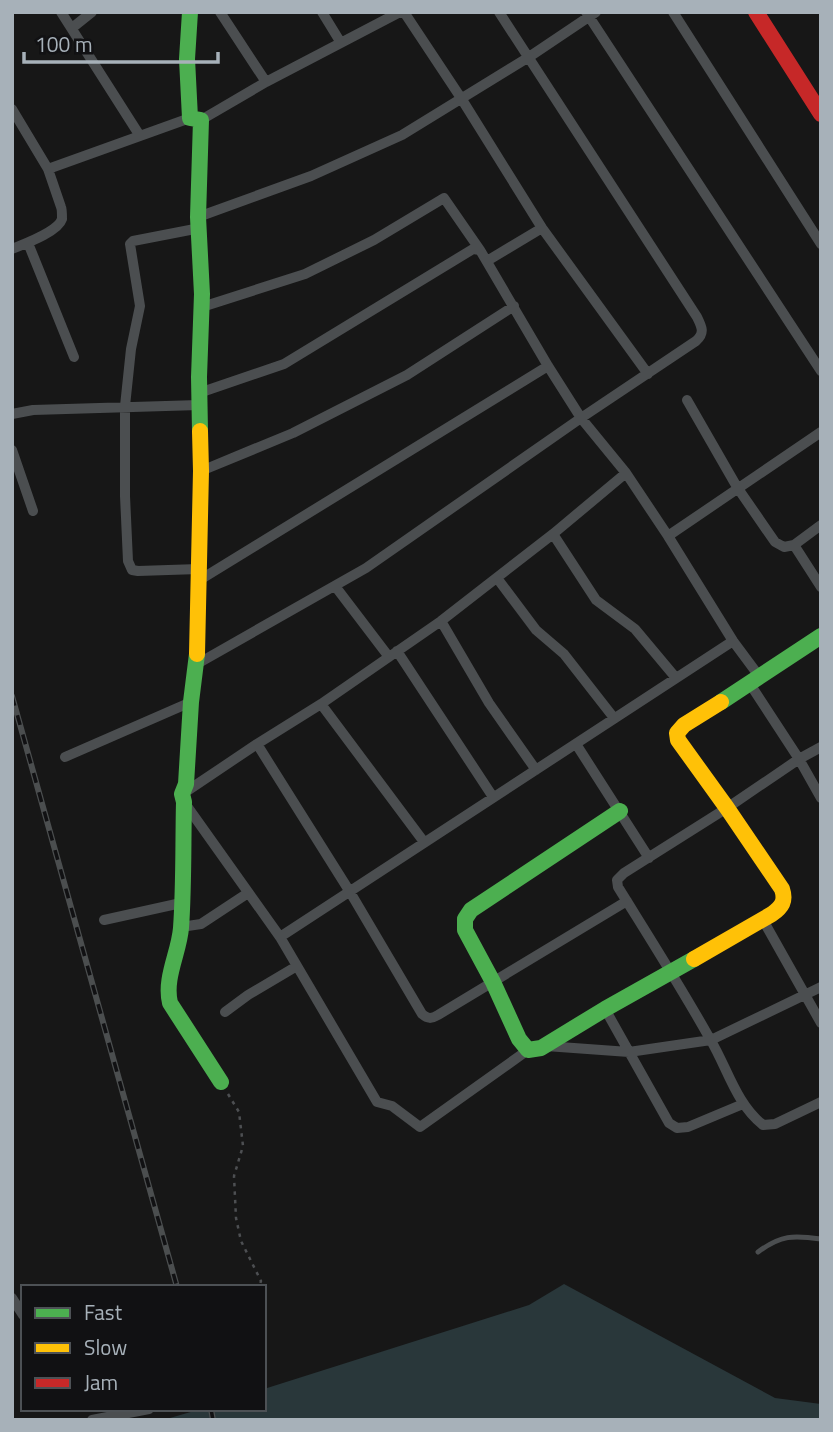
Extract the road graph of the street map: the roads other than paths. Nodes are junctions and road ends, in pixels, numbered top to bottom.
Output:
1 (61, 12) edge
2 (92, 12) edge
3 (190, 12) edge
4 (220, 12) edge
5 (323, 12) edge
6 (402, 12) edge
7 (499, 12) edge
8 (673, 12) edge
9 (756, 12) edge
10 (590, 14) edge
11 (72, 28) junction
12 (341, 43) junction
13 (528, 57) junction
14 (266, 82) junction
15 (461, 98) junction
16 (12, 109) edge
17 (821, 114) edge
18 (195, 119) junction
19 (140, 136) junction
20 (48, 169) junction
21 (199, 223) junction
22 (542, 228) junction
23 (28, 243) junction
24 (821, 244) edge
25 (12, 249) edge
26 (480, 250) junction
27 (487, 261) junction
28 (514, 306) junction
29 (202, 307) junction
30 (74, 357) dead end
31 (548, 366) junction
32 (821, 371) edge
33 (648, 374) junction
34 (199, 399) junction
35 (687, 400) dead end
36 (125, 406) junction
37 (12, 414) edge
38 (581, 418) junction
39 (821, 432) edge
40 (12, 450) edge
41 (201, 471) junction
42 (626, 473) junction
43 (737, 487) junction
44 (33, 511) dead end
45 (821, 525) edge
46 (553, 534) junction
47 (668, 536) junction
48 (794, 545) junction
49 (198, 575) junction
50 (497, 578) junction
51 (335, 586) junction
52 (821, 587) edge
53 (441, 621) junction
54 (821, 636) edge
55 (733, 640) junction
56 (393, 654) junction
57 (197, 664) junction
58 (676, 678) junction
59 (755, 680) junction
60 (191, 702) junction
61 (321, 704) junction
62 (614, 718) junction
63 (257, 744) junction
64 (576, 744) junction
65 (821, 747) edge
66 (65, 757) dead end
67 (799, 759) junction
68 (536, 770) junction
69 (493, 797) junction
70 (183, 798) junction
71 (821, 798) edge
72 (727, 808) junction
73 (620, 811) junction
74 (424, 842) junction
75 (649, 858) junction
76 (350, 892) junction
77 (248, 893) junction
78 (626, 901) junction
79 (181, 903) junction
80 (104, 920) dead end
81 (763, 920) junction
82 (181, 927) junction
83 (280, 937) junction
84 (298, 966) junction
85 (670, 972) junction
86 (493, 982) junction
87 (821, 987) edge
88 (804, 995) junction
89 (605, 1009) junction
90 (225, 1012) dead end
91 (821, 1023) edge
92 (711, 1040) junction
93 (545, 1046) junction
94 (528, 1050) junction
95 (629, 1052) junction
96 (221, 1082) road end
97 (821, 1102) edge
98 (743, 1104) junction
99 (821, 1239) edge
100 (758, 1252) dead end
101 (139, 1411) edge
102 (92, 1420) edge

1 - 11 street
2 - 11 street
3 - 18 street
4 - 14 street
5 - 12 street
6 - 12 street
6 - 15 street
7 - 13 street
8 - 24 street
9 - 17 street
10 - 13 street
10 - 32 street
11 - 19 street
12 - 14 street
13 - 15 street
13 - 33 street
14 - 18 street
15 - 21 street
15 - 22 street
16 - 20 street
18 - 19 street
18 - 21 street
19 - 20 street
20 - 23 street
21 - 29 street
21 - 36 street
22 - 27 street
22 - 33 street
23 - 25 street
23 - 30 street
26 - 27 street
26 - 29 street
26 - 34 street
27 - 28 street
28 - 31 street
28 - 41 street
29 - 34 street
31 - 38 street
31 - 49 street
33 - 38 street
34 - 36 street
34 - 41 street
35 - 43 street
36 - 37 street
36 - 49 street
38 - 42 street
38 - 51 street
39 - 43 street
40 - 44 street
41 - 49 street
42 - 46 street
42 - 47 street
43 - 47 street
43 - 48 street
45 - 48 street
46 - 50 street
46 - 58 street
47 - 55 street
48 - 52 street
49 - 57 street
50 - 53 street
50 - 62 street
51 - 56 street
51 - 57 street
53 - 56 street
53 - 68 street
54 - 59 street
55 - 58 street
55 - 59 street
56 - 61 street
56 - 69 street
57 - 60 street
58 - 62 street
59 - 67 street
59 - 72 street
60 - 66 street
60 - 70 street
61 - 63 street
61 - 74 street
62 - 64 street
63 - 70 street
63 - 76 street
64 - 68 street
64 - 73 street
65 - 67 street
67 - 71 street
67 - 72 street
68 - 69 street
69 - 74 street
70 - 77 street
70 - 79 street
72 - 75 street
72 - 81 street
73 - 75 street
73 - 86 street
74 - 76 street
75 - 78 street
76 - 83 street
76 - 86 street
77 - 82 street
77 - 83 street
78 - 85 street
78 - 86 street
79 - 80 street
79 - 82 street
81 - 85 street
81 - 88 street
82 - 96 street
83 - 84 street
84 - 90 street
84 - 94 street
85 - 89 street
85 - 92 street
86 - 94 street
87 - 88 street
88 - 91 street
88 - 92 street
89 - 93 street
89 - 95 street
92 - 95 street
92 - 98 street
93 - 94 street
93 - 95 street
95 - 98 street
97 - 98 street
99 - 100 lane
101 - 102 street

